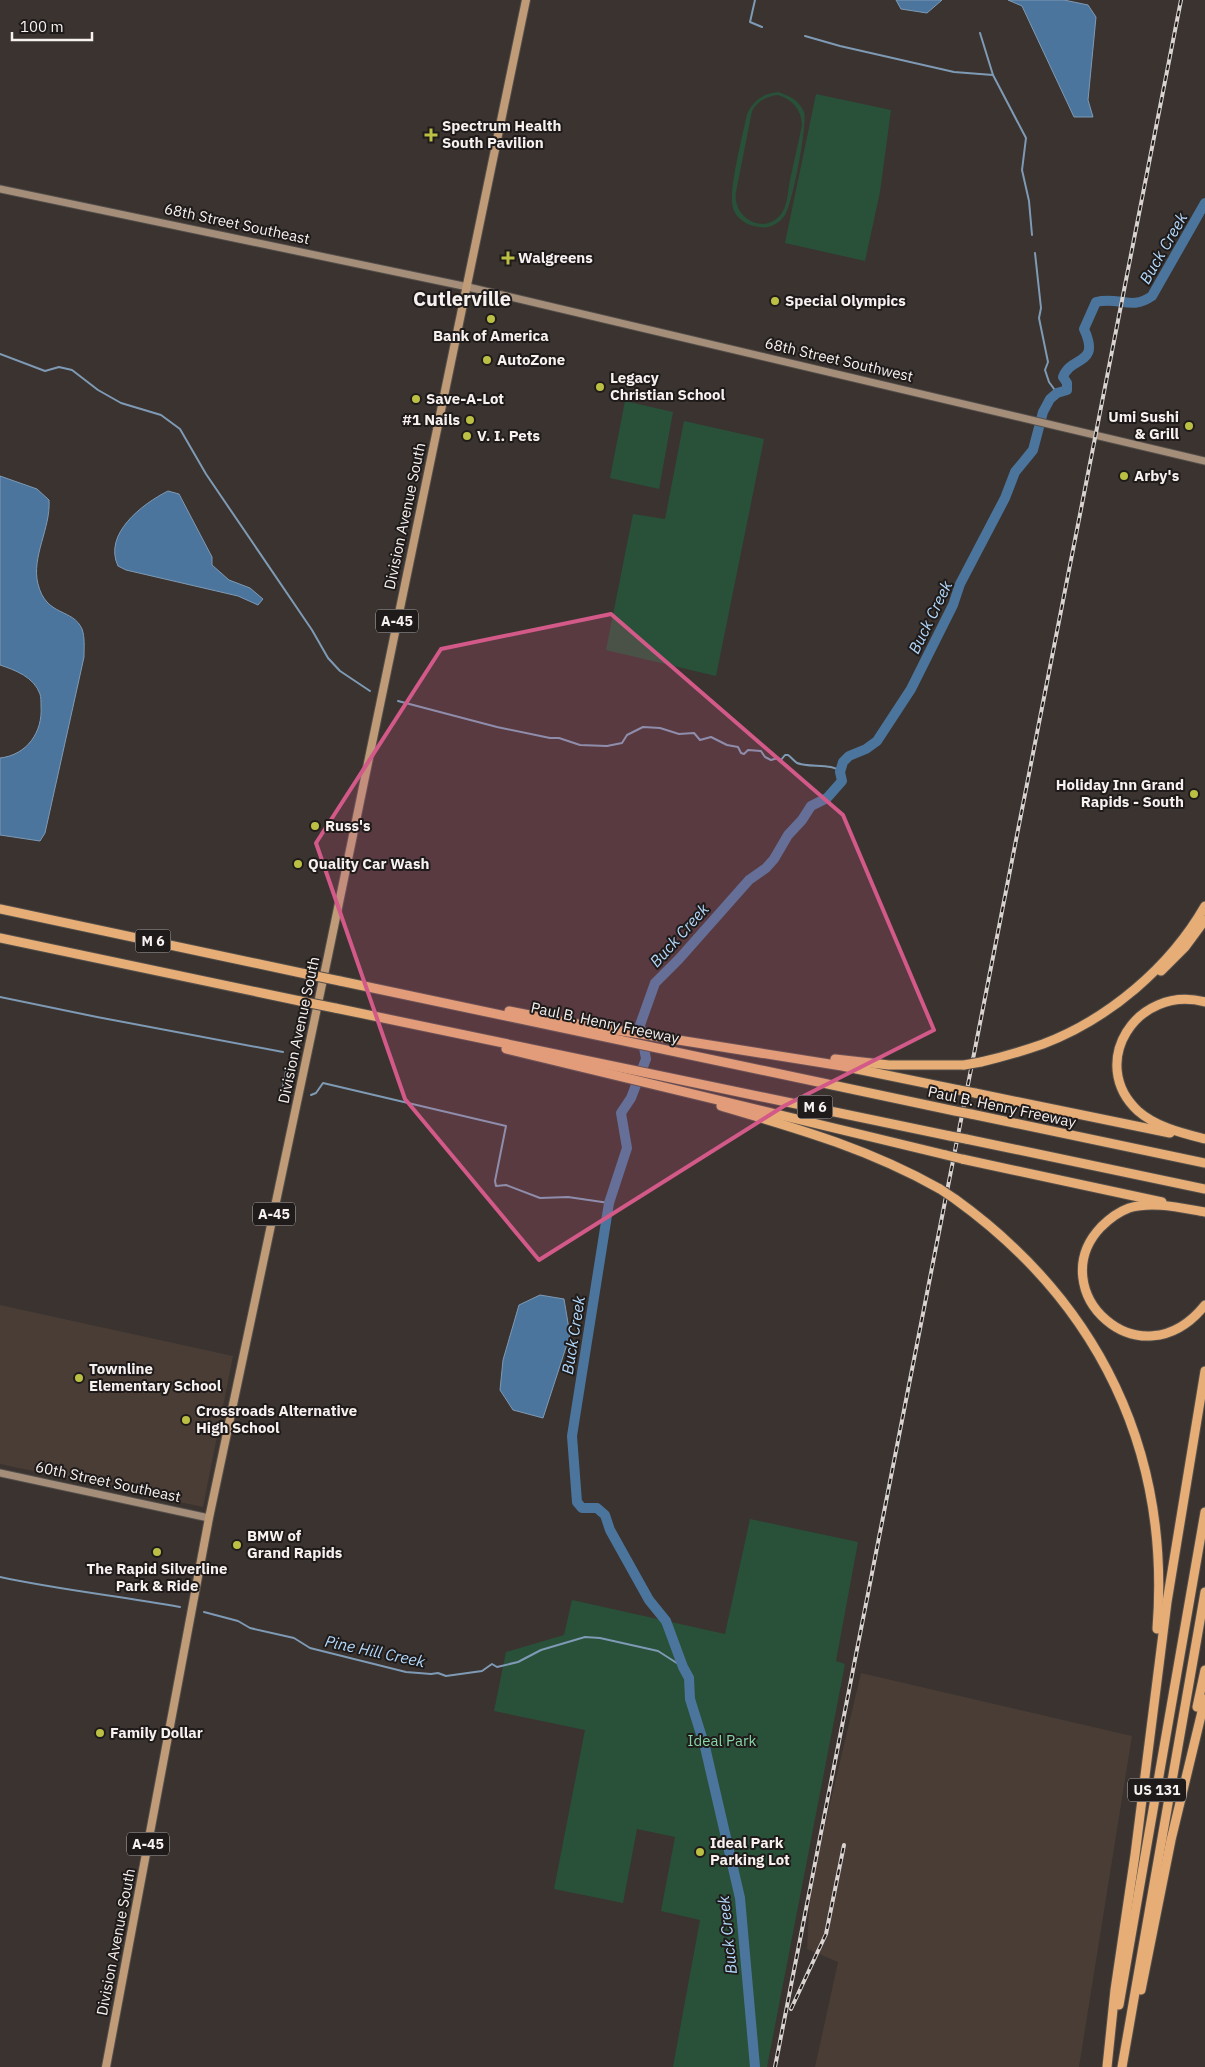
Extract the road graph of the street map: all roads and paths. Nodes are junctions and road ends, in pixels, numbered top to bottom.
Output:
1 (526, 0) edge
2 (0, 189) edge
3 (468, 287) junction
4 (1205, 461) edge
5 (1205, 906) edge
6 (0, 909) edge
7 (1205, 920) edge
8 (0, 938) edge
9 (1205, 1002) edge
10 (1096, 1018) junction
11 (564, 1026) junction
12 (709, 1044) junction
13 (558, 1057) junction
14 (677, 1092) junction
15 (1205, 1139) edge
16 (1205, 1163) edge
17 (1205, 1189) edge
18 (1205, 1212) edge
19 (1205, 1305) edge
20 (1205, 1371) edge
21 (0, 1473) edge
22 (1205, 1512) edge
23 (209, 1518) junction
24 (1205, 1592) edge
25 (1205, 1670) edge
26 (1205, 1699) edge
27 (1152, 1717) junction
28 (1178, 1808) junction
29 (106, 2067) edge
30 (1108, 2067) edge
31 (1122, 2067) edge
32 (1128, 2067) edge

1 - 3 main road, Division Avenue South / A-45
2 - 3 main road, 68th Street Southeast
3 - 4 main road, 68th Street Southwest
3 - 23 main road, Division Avenue South / A-45
5 - 10 highway
6 - 11 highway, M 6, bridge
7 - 10 highway
8 - 13 highway, M 6, bridge
9 - 15 highway
10 - 12 highway, bridge
11 - 12 highway
11 - 16 highway, Paul B. Henry Freeway / M 6, bridge
12 - 15 highway, bridge
13 - 14 highway
13 - 17 highway, M 6, bridge
14 - 18 highway, bridge
14 - 27 highway, bridge
18 - 19 highway
20 - 27 highway
21 - 23 main road, 60th Street Southeast
22 - 30 highway, US 131
23 - 29 main road, Division Avenue South / A-45
24 - 31 highway, US 131
25 - 28 highway
26 - 28 highway
27 - 30 highway
28 - 32 highway

